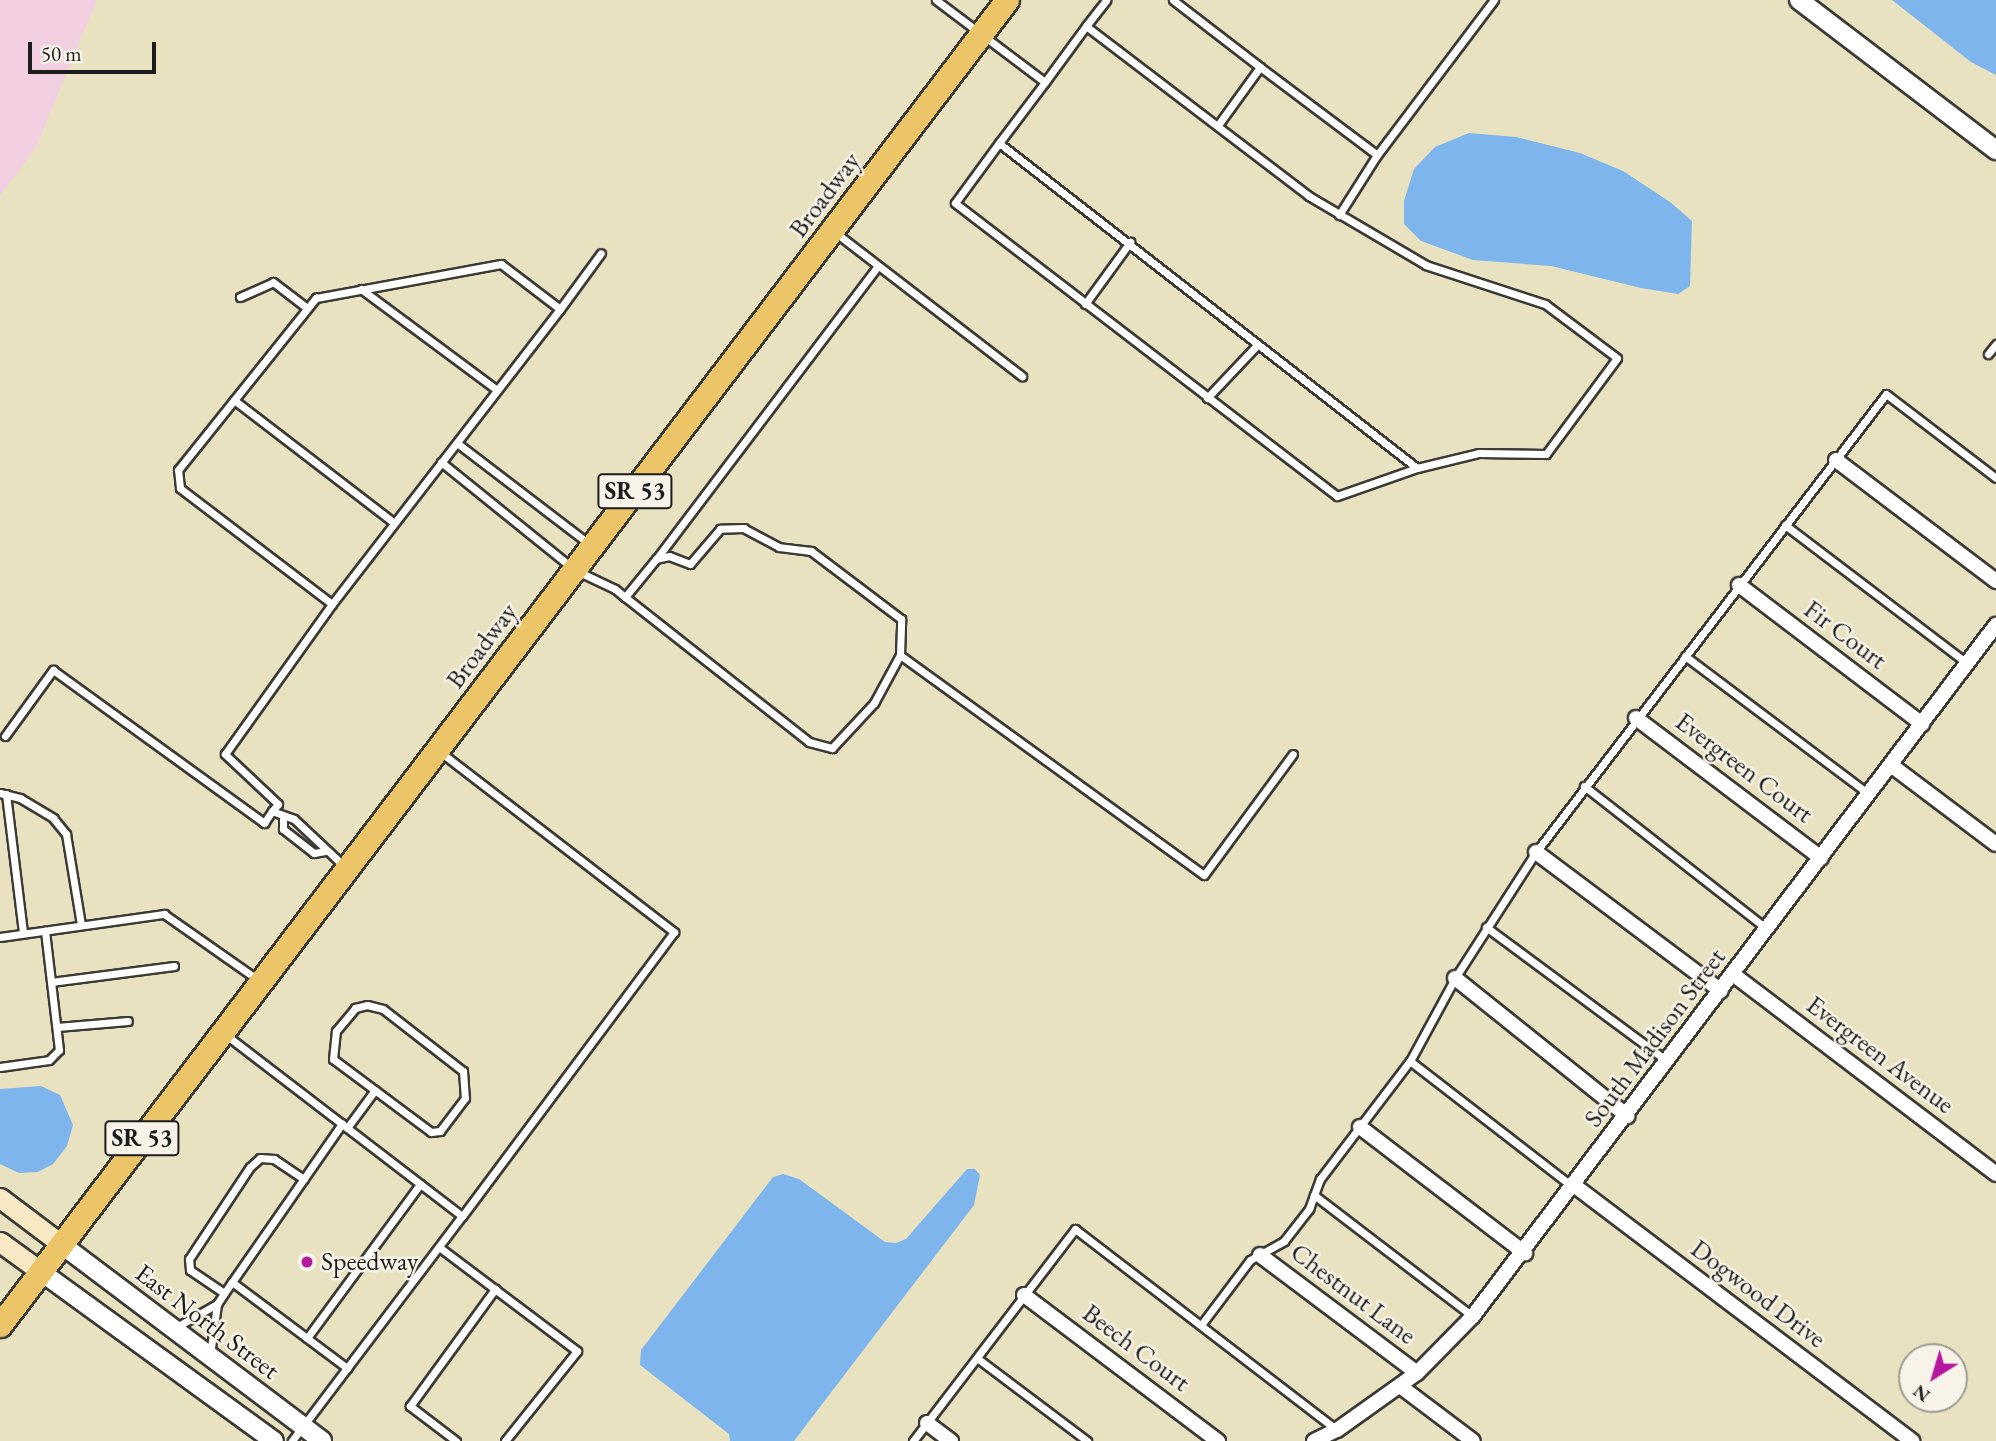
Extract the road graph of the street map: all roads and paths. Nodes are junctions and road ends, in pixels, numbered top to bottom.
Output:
1 (936, 0) edge
2 (1007, 0) edge
3 (1106, 0) edge
4 (1173, 0) edge
5 (1494, 0) edge
6 (1800, 0) edge
7 (1086, 26) junction
8 (981, 35) junction
9 (1260, 68) junction
10 (1045, 82) junction
11 (1218, 125) junction
12 (999, 143) junction
13 (1996, 150) edge
14 (1377, 155) junction
15 (1339, 215) junction
16 (833, 230) junction
17 (1130, 242) junction
18 (601, 253) dead end
19 (878, 265) junction
20 (361, 289) junction
21 (240, 297) dead end
22 (1085, 304) junction
23 (307, 308) junction
24 (560, 309) junction
25 (1258, 344) junction
26 (1996, 344) edge
27 (1988, 354) dead end
28 (1022, 376) dead end
29 (497, 390) junction
30 (1207, 398) junction
31 (234, 400) junction
32 (457, 443) junction
33 (1836, 460) junction
34 (441, 462) junction
35 (1417, 468) junction
36 (1996, 478) edge
37 (393, 522) junction
38 (1785, 525) junction
39 (593, 546) junction
40 (656, 559) junction
41 (575, 570) junction
42 (1996, 581) edge
43 (1739, 585) junction
44 (625, 597) junction
45 (332, 604) junction
46 (1996, 625) edge
47 (900, 654) junction
48 (1685, 656) junction
49 (1967, 663) junction
50 (1636, 718) junction
51 (1922, 723) junction
52 (5, 736) dead end
53 (438, 750) junction
54 (1293, 754) dead end
55 (1891, 765) junction
56 (1584, 786) junction
57 (3, 794) edge
58 (1869, 794) junction
59 (272, 811) junction
60 (283, 819) junction
61 (1996, 844) edge
62 (325, 851) junction
63 (1536, 852) junction
64 (1821, 858) junction
65 (347, 868) junction
66 (81, 925) junction
67 (1486, 927) junction
68 (1768, 929) junction
69 (45, 931) junction
70 (23, 933) junction
71 (0, 937) edge
72 (174, 967) dead end
73 (1734, 975) junction
74 (1455, 978) junction
75 (261, 981) junction
76 (51, 982) junction
77 (1721, 991) junction
78 (128, 1021) dead end
79 (57, 1027) junction
80 (222, 1032) junction
81 (1410, 1061) junction
82 (1668, 1062) junction
83 (0, 1066) edge
84 (375, 1090) junction
85 (1627, 1116) junction
86 (345, 1126) junction
87 (1360, 1127) junction
88 (1996, 1174) edge
89 (304, 1179) junction
90 (420, 1184) junction
91 (1575, 1187) junction
92 (1314, 1195) junction
93 (0, 1198) edge
94 (463, 1216) junction
95 (0, 1242) edge
96 (61, 1244) junction
97 (439, 1247) junction
98 (1525, 1253) junction
99 (1260, 1255) junction
100 (40, 1272) junction
101 (232, 1282) junction
102 (495, 1289) junction
103 (224, 1293) junction
104 (1024, 1295) junction
105 (217, 1304) junction
106 (1473, 1316) junction
107 (0, 1325) edge
108 (1201, 1325) junction
109 (173, 1329) junction
110 (307, 1338) junction
111 (209, 1356) junction
112 (976, 1358) junction
113 (347, 1368) junction
114 (1418, 1373) junction
115 (1400, 1386) junction
116 (927, 1423) junction
117 (1337, 1430) junction
118 (297, 1434) edge
119 (274, 1441) edge
120 (322, 1441) edge
121 (456, 1441) edge
122 (505, 1441) edge
123 (913, 1441) edge
124 (951, 1441) edge
125 (1087, 1441) edge
126 (1218, 1441) edge
127 (1314, 1441) edge
128 (1473, 1441) edge
129 (1912, 1441) edge

1 - 8 lane
2 - 8 main road, Broadway / SR 53
3 - 7 lane
4 - 9 lane
5 - 14 lane
6 - 13 street
7 - 10 lane
7 - 11 lane
8 - 10 lane
8 - 16 main road, Broadway / SR 53
9 - 11 lane
9 - 14 lane
10 - 12 lane
11 - 15 lane
12 - 17 lane
12 - 22 lane
14 - 15 lane
15 - 35 lane
16 - 19 lane
16 - 39 main road, Broadway / SR 53
17 - 22 lane
17 - 25 lane
18 - 24 lane
19 - 28 lane
19 - 40 lane
20 - 23 lane
20 - 24 lane
20 - 29 lane
21 - 23 lane
22 - 30 lane
23 - 31 lane
24 - 29 lane
25 - 30 lane
25 - 35 lane
26 - 27 lane
29 - 32 lane
30 - 35 lane
31 - 37 lane
31 - 45 lane
32 - 34 lane
32 - 39 lane
33 - 36 lane
33 - 38 lane
33 - 42 street
34 - 37 lane
34 - 41 lane
37 - 45 lane
38 - 43 lane
38 - 49 lane
39 - 41 main road, Broadway / SR 53
40 - 44 lane
40 - 47 lane
41 - 44 lane
41 - 53 main road, Broadway / SR 53
43 - 48 lane
43 - 51 street, Fir Court
44 - 47 lane
45 - 59 lane
46 - 49 street, South Madison Street
47 - 54 lane
48 - 50 lane
48 - 58 lane
49 - 51 street, South Madison Street
50 - 56 lane
50 - 64 street, Evergreen Court
51 - 55 street, South Madison Street
52 - 59 lane
53 - 65 main road, Broadway / SR 53
53 - 94 lane
55 - 58 street, South Madison Street
55 - 61 street
56 - 63 lane
56 - 68 lane
57 - 66 lane
57 - 70 lane
58 - 64 street, South Madison Street
59 - 60 lane
60 - 62 lane
60 - 62 lane
62 - 65 lane
63 - 67 lane
63 - 77 street
64 - 68 street, South Madison Street
65 - 75 main road, Broadway / SR 53
66 - 69 lane
66 - 75 lane
67 - 74 lane
67 - 82 lane
68 - 73 street, South Madison Street
69 - 70 lane
69 - 76 lane
70 - 71 lane
72 - 76 lane
73 - 77 street, South Madison Street
73 - 88 street, Evergreen Avenue
74 - 81 lane
74 - 85 street
75 - 80 main road, Broadway / SR 53
76 - 79 lane
77 - 82 street, South Madison Street
78 - 79 lane
79 - 83 lane
80 - 86 lane
80 - 96 main road, Broadway / SR 53
81 - 87 lane
81 - 91 lane
82 - 85 street, South Madison Street
84 - 84 lane
84 - 86 lane
85 - 91 street, South Madison Street
86 - 89 lane
86 - 90 lane
87 - 92 lane
87 - 98 street
89 - 101 lane
89 - 103 lane
90 - 94 lane
90 - 110 lane
91 - 98 street, South Madison Street
91 - 129 street, Dogwood Drive
92 - 99 lane
92 - 106 lane
93 - 96 main road
94 - 97 lane
95 - 100 main road
96 - 100 main road, Broadway / SR 53
96 - 109 street, East North Street
97 - 102 lane
97 - 113 lane
98 - 106 street, South Madison Street
99 - 108 lane
99 - 114 street, Chestnut Lane
100 - 107 main road, Broadway / SR 53
100 - 119 street
101 - 103 lane
101 - 110 lane
102 - 121 lane
102 - 122 lane
103 - 105 lane
104 - 108 lane
104 - 112 lane
104 - 126 street, Beech Court
105 - 109 lane
105 - 111 lane
106 - 114 street, South Madison Street
108 - 117 lane
109 - 111 street, East North Street
110 - 113 lane
111 - 118 street, East North Street
112 - 116 lane
112 - 125 lane
113 - 118 lane
114 - 115 street, South Madison Street
115 - 117 street, South Madison Street
115 - 128 street
116 - 123 lane
116 - 124 street
117 - 127 street, South Madison Street
118 - 120 street, East North Street

